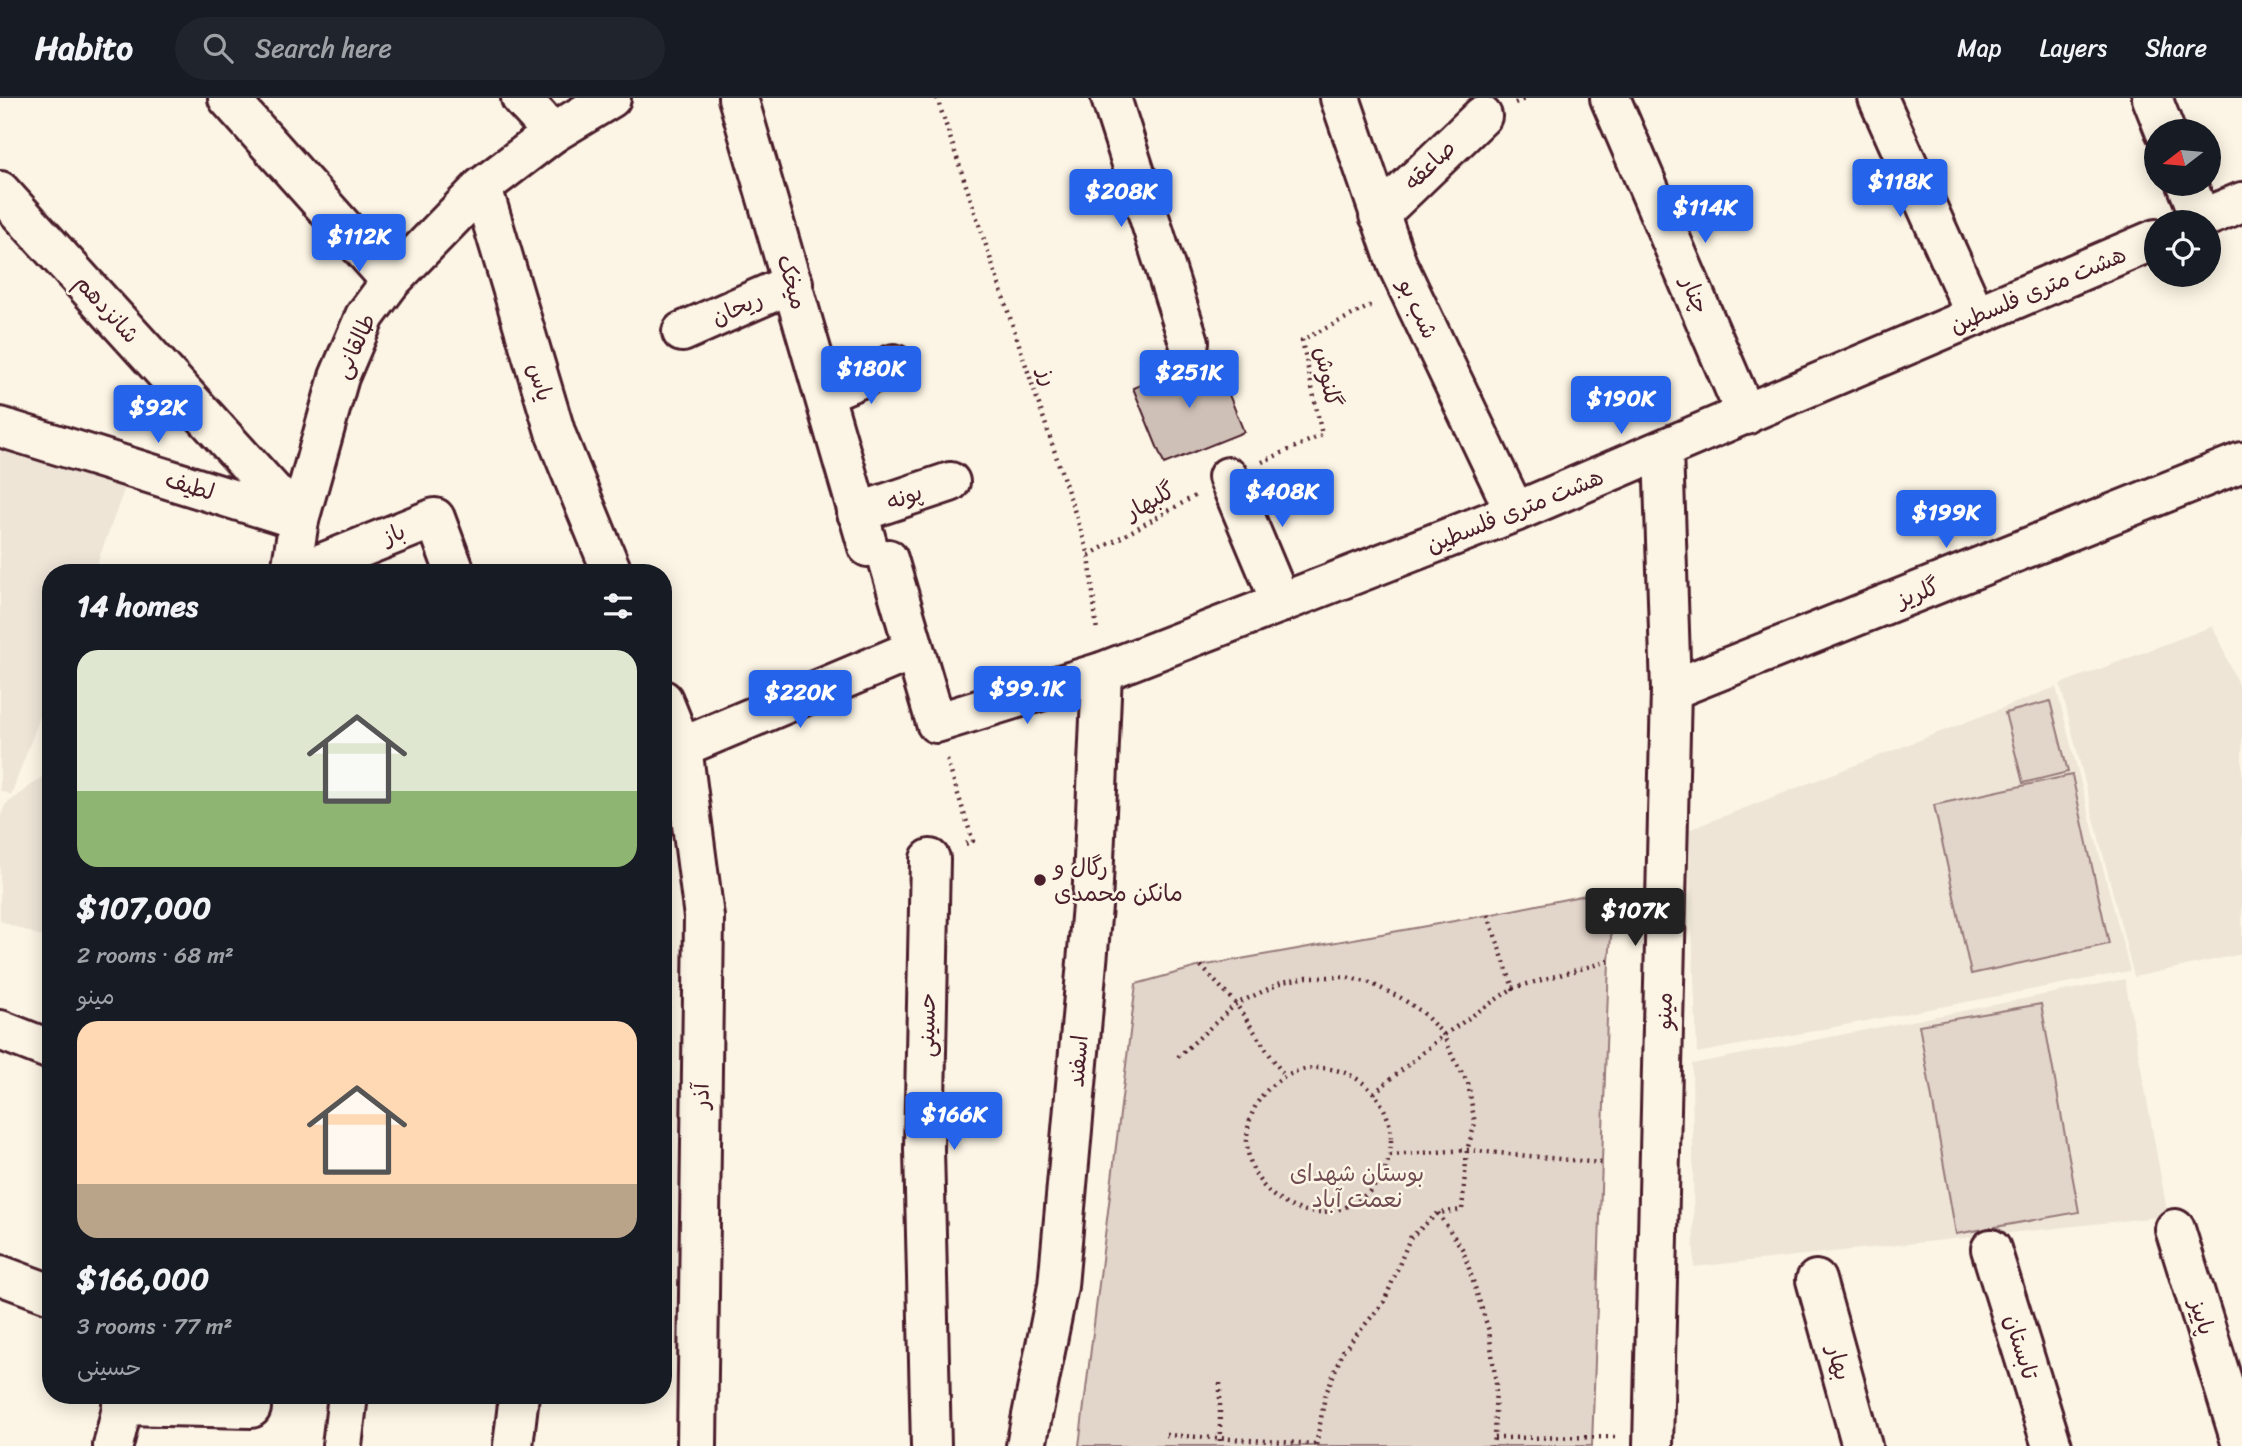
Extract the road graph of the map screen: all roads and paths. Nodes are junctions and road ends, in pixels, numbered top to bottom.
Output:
1 (228, 98) edge
2 (521, 98) edge
3 (611, 98) edge
4 (738, 98) edge
5 (937, 98) edge
6 (1111, 98) edge
7 (1340, 98) edge
8 (1610, 98) edge
9 (1878, 98) edge
10 (2152, 98) edge
11 (1482, 116) dead end
12 (2160, 119) edge
13 (553, 133) junction
14 (482, 187) junction
15 (0, 191) edge
16 (2242, 202) edge
17 (2221, 211) edge
18 (1379, 215) junction
19 (2144, 244) edge
20 (391, 281) junction
21 (793, 283) junction
22 (1408, 286) junction
23 (1976, 316) junction
24 (682, 332) dead end
25 (1189, 342) dead end
26 (894, 364) dead end
27 (825, 393) junction
28 (1746, 415) junction
29 (0, 427) edge
30 (1663, 450) junction
31 (2242, 462) edge
32 (1228, 477) junction
33 (950, 482) dead end
34 (1515, 512) junction
35 (299, 520) junction
36 (871, 540) junction
37 (1089, 555) junction
38 (292, 564) edge
39 (320, 564) edge
40 (452, 564) edge
41 (609, 564) edge
42 (1281, 603) junction
43 (913, 650) junction
44 (1102, 672) junction
45 (1671, 690) junction
46 (936, 723) junction
47 (673, 751) edge
48 (930, 859) joint
49 (1488, 915) dead end
50 (1609, 961) dead end
51 (1201, 965) dead end
52 (1513, 988) junction
53 (1236, 1004) junction
54 (0, 1030) edge
55 (1444, 1035) junction
56 (42, 1046) edge
57 (1178, 1057) dead end
58 (1284, 1076) junction
59 (1374, 1093) junction
60 (1467, 1150) junction
61 (1390, 1155) junction
62 (1601, 1163) dead end
63 (1438, 1213) junction
64 (2175, 1229) dead end
65 (1991, 1249) dead end
66 (0, 1275) edge
67 (1816, 1280) dead end
68 (42, 1291) edge
69 (1220, 1383) dead end
70 (123, 1404) edge
71 (188, 1404) edge
72 (347, 1404) edge
73 (518, 1404) edge
74 (251, 1408) dead end
75 (1166, 1435) dead end
76 (1494, 1438) junction
77 (1220, 1439) junction
78 (1654, 1441) edge
79 (1316, 1445) edge
80 (2242, 1445) edge
81 (113, 1446) edge
82 (342, 1446) edge
83 (513, 1446) edge
84 (697, 1446) edge
85 (931, 1446) edge
86 (1026, 1446) edge
87 (1220, 1446) edge
88 (1492, 1446) edge
89 (1862, 1446) edge
90 (2052, 1446) edge

1 - 20 street
2 - 13 street
3 - 13 street, طالقانی
4 - 21 street, میخک
5 - 37 path, رز
6 - 25 street
7 - 18 street, شب بو
8 - 28 street, چنار
9 - 23 street
10 - 12 street
11 - 18 street, صاعقه
13 - 14 street, طالقانی
14 - 20 street, طالقانی
14 - 41 street, یاس
15 - 35 street, شانزدهم
16 - 17 street
18 - 22 street, شب بو
19 - 23 street, هشت متری فلسطین
20 - 35 street, طالقانی
21 - 24 street, ریحان
21 - 27 street, میخک
22 - 32 path, گلنوش
22 - 34 street, شب بو
23 - 28 street, هشت متری فلسطین
26 - 27 street
27 - 36 street, میخک
28 - 30 street, هشت متری فلسطین
29 - 35 street, لطیف
30 - 34 street, هشت متری فلسطین
30 - 45 street, مینو
31 - 45 street, گلریز
32 - 37 path, گلبهار
32 - 42 street
33 - 36 street, پونه
34 - 42 street, هشت متری فلسطین
35 - 38 street, طالقانی
36 - 43 street, میخک
37 - 44 path, رز
39 - 40 street, باز
42 - 44 street, هشت متری فلسطین
43 - 46 street, میخک
43 - 47 street
44 - 46 street, هشت متری فلسطین
44 - 86 street, اسفند
45 - 78 street, مینو
46 - 48 path
47 - 84 street, آذر
48 - 85 street, حسینی
49 - 52 path
50 - 52 path
51 - 53 path
52 - 55 path
53 - 55 path
53 - 57 path
53 - 58 path
54 - 56 street
55 - 59 path
55 - 60 path
58 - 59 path
58 - 61 path
59 - 61 path
60 - 61 path
60 - 62 path
60 - 63 path
63 - 76 path
63 - 79 path
64 - 80 street, پاییز
65 - 90 street, تابستان
66 - 68 street
67 - 89 street, بهار
69 - 77 path
70 - 81 street
71 - 74 street
72 - 82 street
73 - 83 street
75 - 77 path
76 - 78 path
76 - 88 path
77 - 79 path
77 - 87 path

